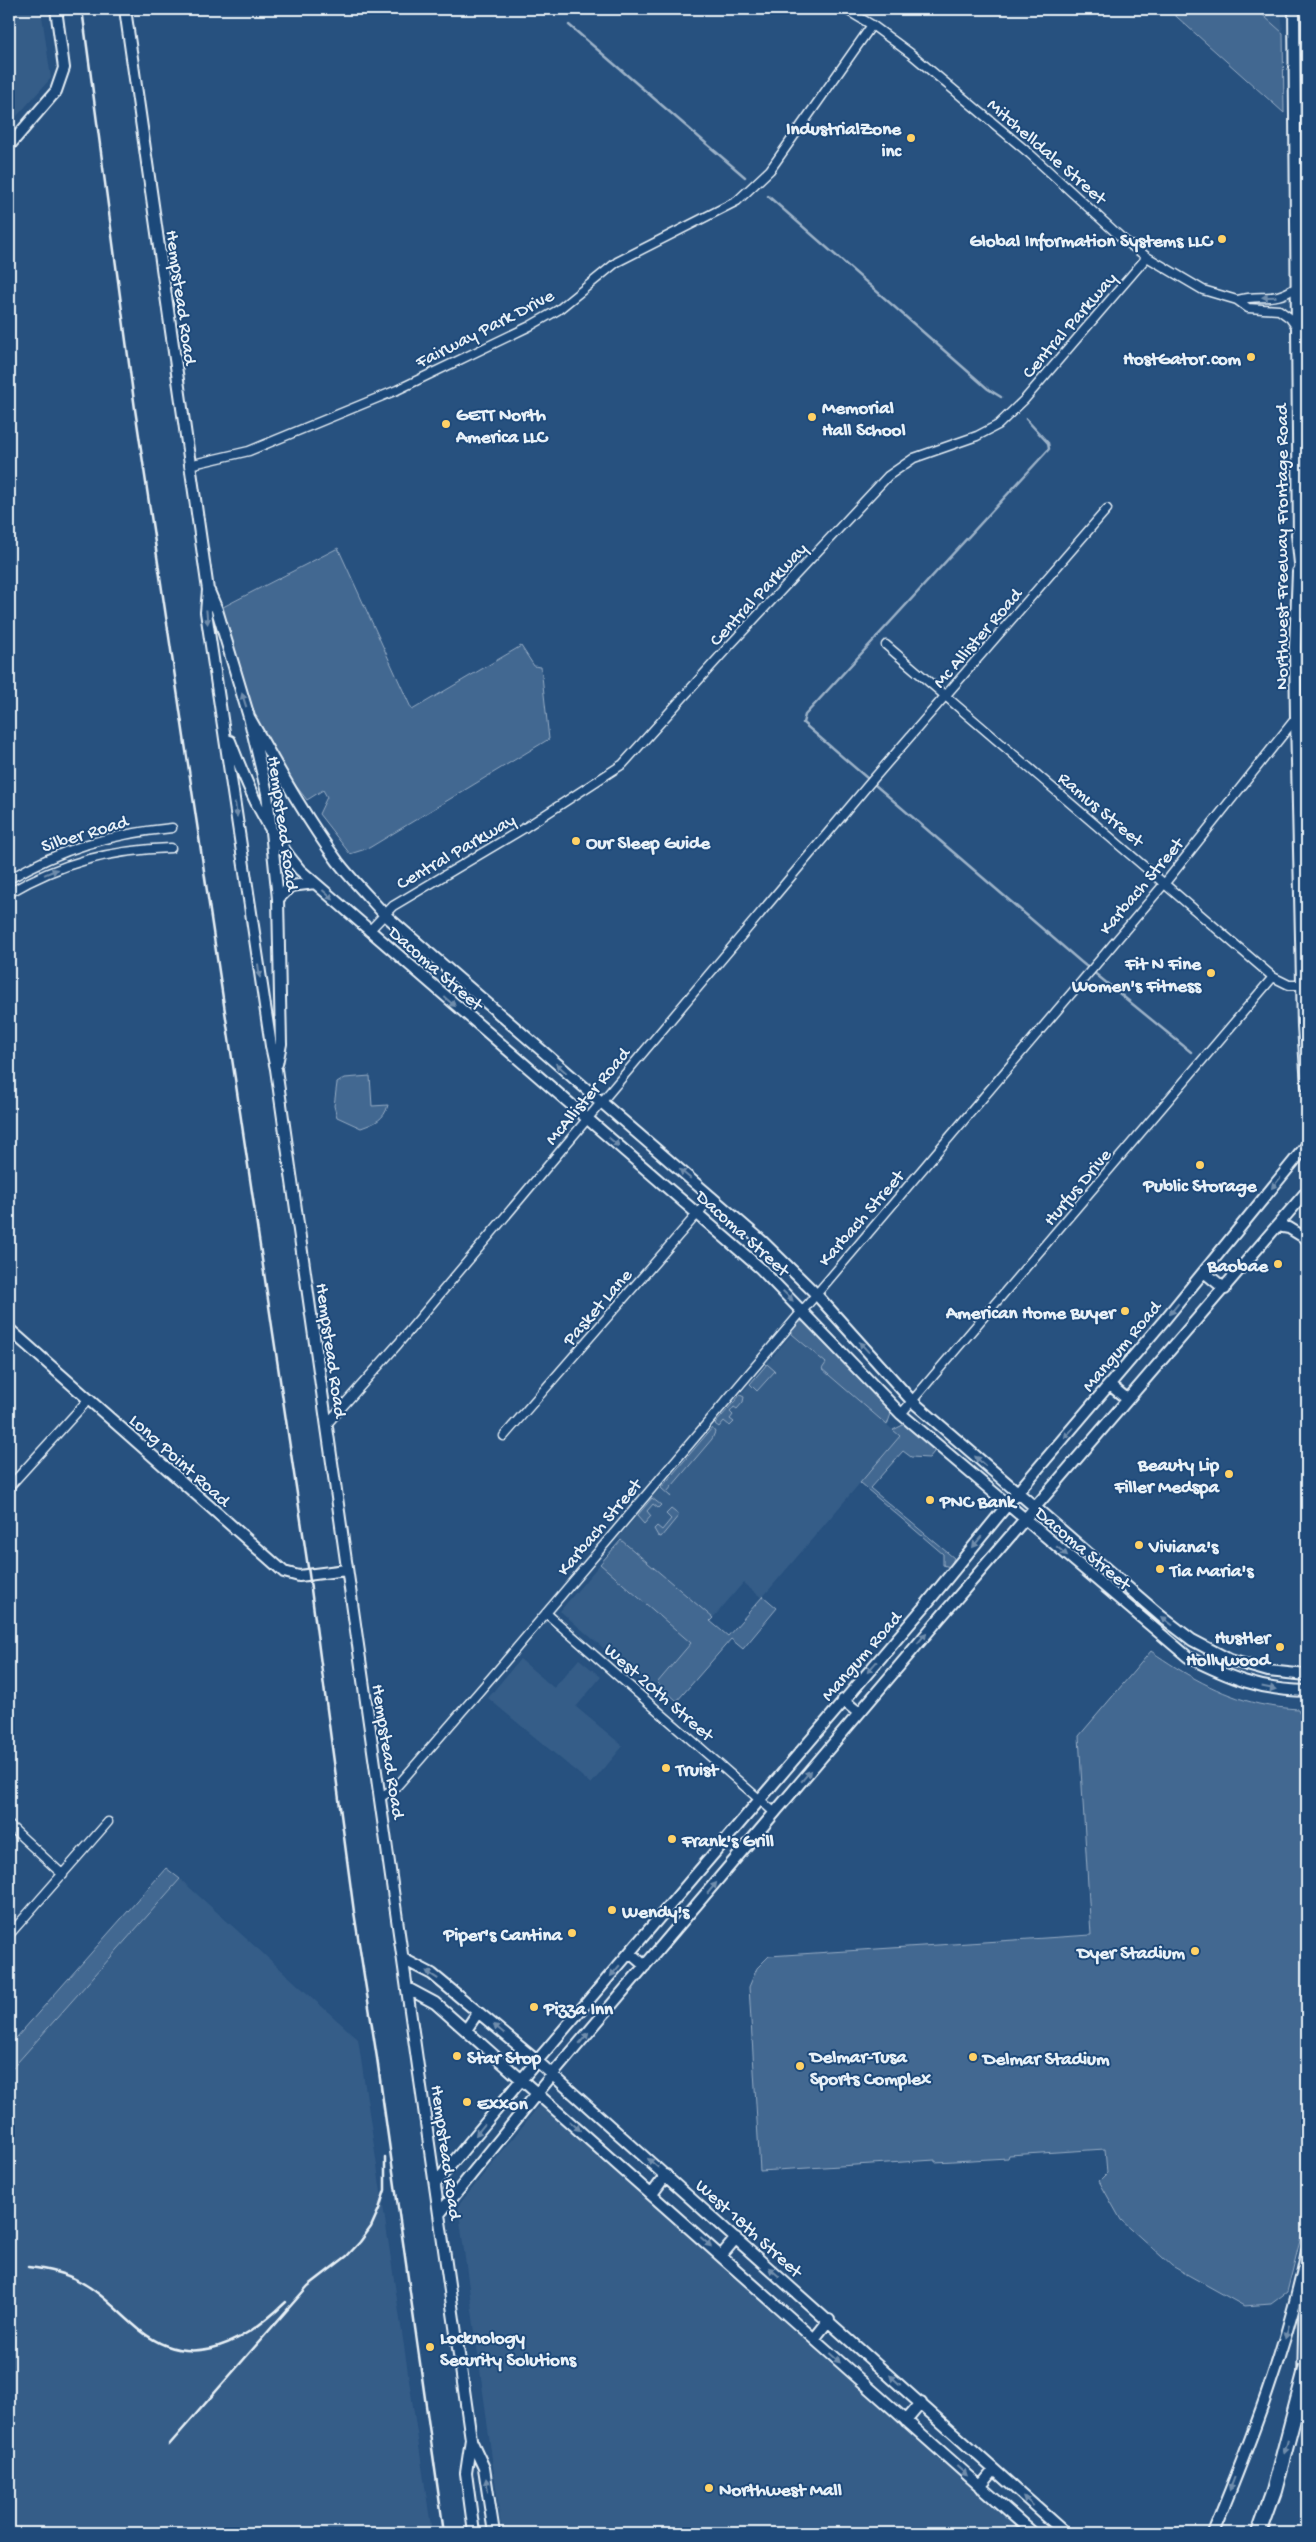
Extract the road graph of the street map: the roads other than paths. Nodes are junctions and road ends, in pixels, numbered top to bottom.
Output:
1 (56, 9) edge
2 (125, 9) edge
3 (845, 9) edge
4 (1294, 9) edge
5 (872, 25) junction
6 (9, 146) edge
7 (1147, 257) junction
8 (1298, 286) junction
9 (1237, 300) junction
10 (1298, 330) junction
11 (189, 465) junction
12 (1107, 509) dead end
13 (1299, 534) junction
14 (208, 590) junction
15 (1307, 613) edge
16 (886, 646) dead end
17 (946, 697) junction
18 (249, 717) junction
19 (1296, 718) junction
20 (222, 722) junction
21 (869, 784) joint
22 (172, 828) dead end
23 (272, 833) junction
24 (171, 848) dead end
25 (9, 879) edge
26 (315, 883) junction
27 (1165, 883) junction
28 (9, 893) edge
29 (278, 899) junction
30 (384, 914) junction
31 (369, 932) junction
32 (1273, 977) junction
33 (1302, 985) junction
34 (1307, 1060) edge
35 (276, 1069) junction
36 (1307, 1086) edge
37 (600, 1103) junction
38 (587, 1119) junction
39 (1307, 1145) edge
40 (1307, 1191) edge
41 (712, 1198) junction
42 (698, 1214) junction
43 (1278, 1226) junction
44 (1307, 1239) edge
45 (1204, 1272) junction
46 (1225, 1289) junction
47 (815, 1293) junction
48 (802, 1309) junction
49 (9, 1329) edge
50 (1110, 1385) junction
51 (1127, 1399) junction
52 (88, 1400) junction
53 (912, 1401) junction
54 (901, 1414) junction
55 (326, 1425) junction
56 (504, 1436) dead end
57 (9, 1487) edge
58 (1017, 1493) junction
59 (1007, 1505) junction
60 (1035, 1508) junction
61 (1024, 1520) junction
62 (346, 1570) junction
63 (924, 1607) junction
64 (546, 1613) junction
65 (939, 1619) junction
66 (1307, 1675) edge
67 (1307, 1691) edge
68 (843, 1700) junction
69 (859, 1713) junction
70 (380, 1798) junction
71 (759, 1799) junction
72 (775, 1813) junction
73 (108, 1822) dead end
74 (9, 1825) edge
75 (63, 1875) junction
76 (9, 1935) edge
77 (630, 1953) junction
78 (403, 1959) junction
79 (645, 1966) junction
80 (407, 1988) junction
81 (478, 2012) junction
82 (466, 2030) junction
83 (537, 2061) junction
84 (552, 2075) junction
85 (522, 2079) junction
86 (538, 2094) junction
87 (666, 2175) junction
88 (436, 2184) junction
89 (652, 2194) junction
90 (440, 2213) junction
91 (736, 2238) junction
92 (1307, 2251) edge
93 (721, 2256) junction
94 (1307, 2290) edge
95 (829, 2320) junction
96 (814, 2339) junction
97 (1307, 2366) edge
98 (1307, 2392) edge
99 (921, 2403) junction
100 (906, 2421) junction
101 (471, 2439) junction
102 (994, 2470) junction
103 (980, 2487) junction
104 (474, 2533) edge
105 (494, 2533) edge
106 (1033, 2533) edge
107 (1065, 2533) edge
108 (1213, 2533) edge
109 (1259, 2533) edge

1 - 6 main road
2 - 11 main road, Hempstead Road
3 - 5 street, Mitchelldale Street
4 - 8 main road, Northwest Freeway Frontage Road
5 - 7 street, Mitchelldale Street
5 - 11 street, Fairway Park Drive
7 - 9 street, Mitchelldale Street
7 - 30 street, Central Parkway
8 -> 9 street, Mitchelldale Street
8 - 10 main road, Northwest Freeway Frontage Road
9 - 10 street, Mitchelldale Street
10 - 13 main road, Northwest Freeway Frontage Road
11 - 14 main road, Hempstead Road
12 - 17 street, Mc Allister Road
13 - 15 highway
13 - 19 main road, Northwest Freeway Frontage Road
18 -> 14 main road, Hempstead Road
14 -> 20 main road, Hempstead Road
16 - 17 street, Ramus Street
17 - 21 street, Mc Allister Road
17 - 27 street, Ramus Street
18 - 23 main road, Hempstead Road
18 - 30 main road, Dacoma Street
19 - 27 street, Karbach Street
19 - 33 main road, Northwest Freeway Frontage Road
20 - 23 main road, Dacoma Street
20 -> 35 main road, Hempstead Road
21 - 37 street, McAllister Road
22 - 25 street, Silber Road
23 - 26 main road, Dacoma Street
23 - 29 main road, Hempstead Road
28 -> 24 street, Silber Road
26 - 29 main road
26 -> 31 main road, Dacoma Street
27 - 32 street, Ramus Street
27 - 47 street, Karbach Street
29 - 35 main road, Hempstead Road
30 - 31 street, Central Parkway
37 -> 30 main road, Dacoma Street
31 -> 38 main road, Dacoma Street
32 - 33 street, Ramus Street
32 - 53 street, Hurfus Drive
33 - 34 main road, Northwest Freeway Frontage Road
34 - 36 main road, Northwest Freeway Frontage Road
35 - 55 main road, Hempstead Road
37 - 38 street, McAllister Road
41 -> 37 main road, Dacoma Street
38 -> 42 main road, Dacoma Street
38 - 55 street, McAllister Road
39 -> 45 main road, Mangum Road
40 - 43 main road, Mangum Road
41 - 42 street, Pasket Lane
41 - 47 main road, Dacoma Street
42 -> 48 main road, Dacoma Street
42 - 56 street, Pasket Lane
43 - 44 main road
43 - 46 main road, Mangum Road
45 - 46 main road
45 -> 50 main road, Mangum Road
46 - 51 main road, Mangum Road
47 - 48 street, Karbach Street
53 -> 47 main road, Dacoma Street
48 - 54 main road, Dacoma Street
48 - 64 street, Karbach Street
49 - 52 main road, Long Point Road
50 - 51 main road
50 -> 58 main road, Mangum Road
51 - 60 main road, Mangum Road
52 - 57 street
52 - 62 main road, Long Point Road
53 - 54 street, Hurfus Drive
58 -> 53 main road, Dacoma Street
54 - 59 main road, Dacoma Street
55 - 62 main road, Hempstead Road
58 - 59 main road, Mangum Road
58 - 60 main road, Dacoma Street
59 - 61 main road, Dacoma Street
59 -> 63 main road, Mangum Road
60 - 61 main road, Mangum Road
66 -> 60 main road, Dacoma Street
61 - 65 main road, Mangum Road
61 -> 67 main road, Dacoma Street
62 - 70 main road, Hempstead Road
63 - 65 main road
63 -> 68 main road, Mangum Road
64 - 70 street, Karbach Street
64 - 71 street, West 20th Street
69 -> 65 main road, Mangum Road
68 - 69 main road
68 - 71 main road, Mangum Road
72 -> 69 main road, Mangum Road
70 - 78 main road, Hempstead Road
71 - 72 street, West 20th Street
71 - 77 main road, Mangum Road
79 -> 72 main road, Mangum Road
73 - 75 street
74 - 75 street
75 - 76 street
77 - 79 main road
77 -> 83 main road, Mangum Road
78 - 80 main road, Hempstead Road
81 -> 78 main road, West 18th Street
84 -> 79 main road, Mangum Road
80 - 82 main road
80 - 88 main road, Hempstead Road
81 - 82 main road
83 -> 81 main road, West 18th Street
82 - 85 main road
83 - 84 main road, West 18th Street
83 - 85 main road, Mangum Road
84 - 86 main road, Mangum Road
87 -> 84 main road, West 18th Street
85 - 86 main road
85 -> 88 main road, Mangum Road
86 -> 89 main road
86 - 90 main road, Mangum Road
87 - 89 main road
87 - 91 main road, West 18th Street
88 - 90 main road, Hempstead Road
89 -> 93 main road
90 - 101 main road, Hempstead Road
91 - 93 main road
95 -> 91 main road, West 18th Street
92 -> 108 main road
93 - 96 main road
94 - 98 highway
95 - 96 main road
99 -> 95 main road, West 18th Street
96 -> 100 main road
97 -> 109 highway, bridge
99 - 100 main road
99 - 102 main road, West 18th Street
100 -> 103 main road
101 - 104 main road, Hempstead Road
105 -> 101 main road, Hempstead Road
102 - 103 main road
107 -> 102 main road, West 18th Street
103 - 106 main road

